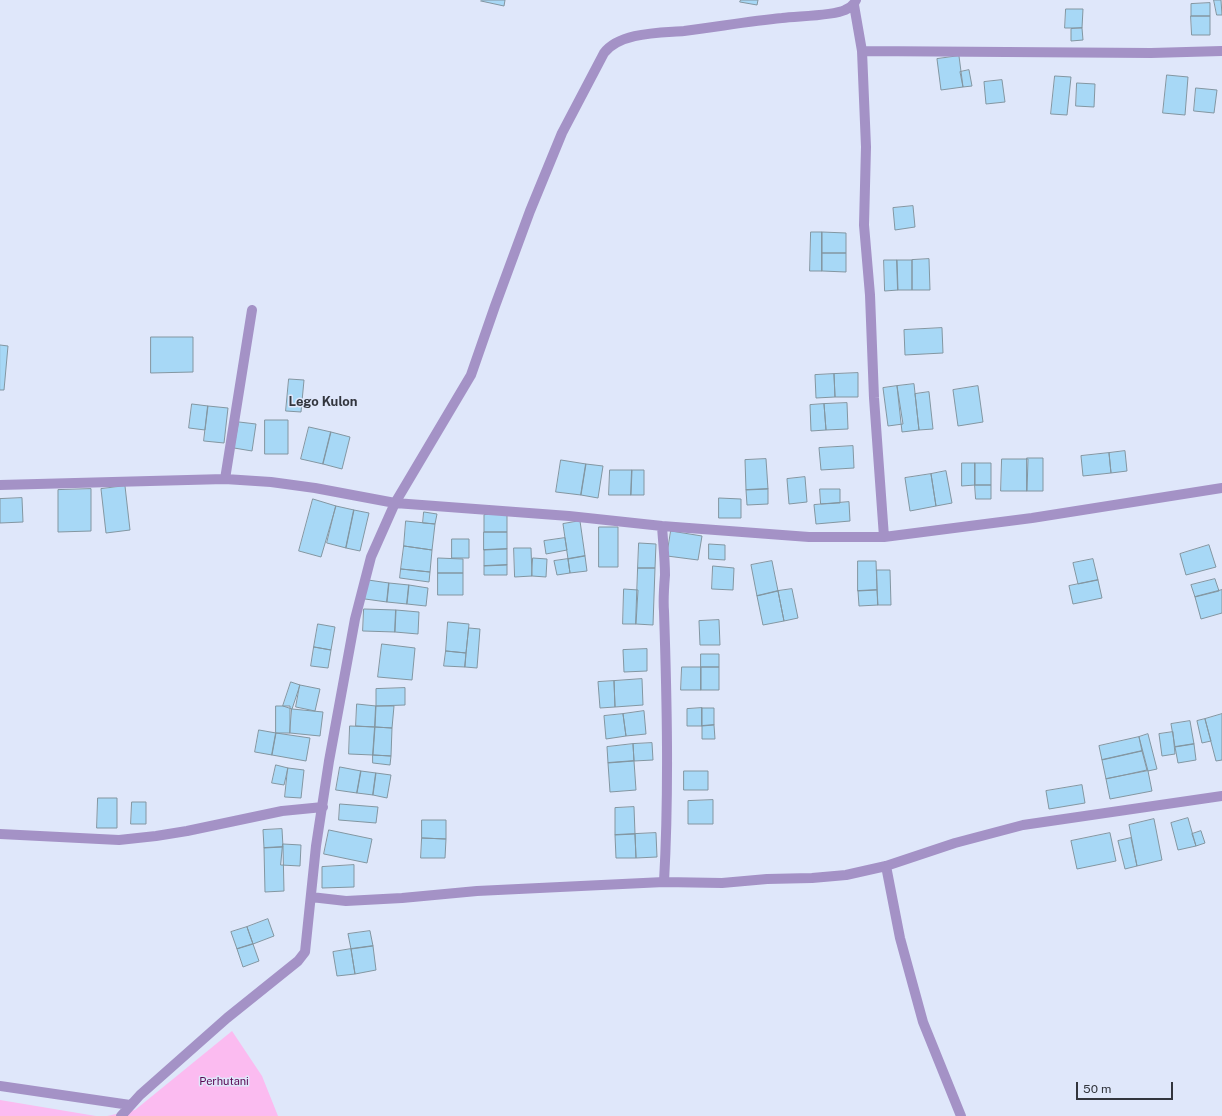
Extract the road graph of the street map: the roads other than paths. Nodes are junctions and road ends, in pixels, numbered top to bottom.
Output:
1 (855, 2) edge
2 (862, 51) junction
3 (1222, 51) edge
4 (252, 310) dead end
5 (225, 480) junction
6 (0, 485) edge
7 (1222, 488) edge
8 (395, 503) junction
9 (662, 526) junction
10 (884, 537) junction
11 (1222, 796) edge
12 (323, 807) junction
13 (0, 834) edge
14 (886, 866) junction
15 (664, 882) junction
16 (311, 897) junction
17 (0, 1086) edge
18 (130, 1105) junction
19 (121, 1116) edge
20 (961, 1116) edge

1 - 2 street
1 - 8 street
2 - 3 street
2 - 10 street
4 - 5 street
5 - 6 street
5 - 8 street
7 - 10 street
8 - 9 street
8 - 12 street
9 - 10 street
9 - 15 street
11 - 14 street
12 - 13 street
12 - 16 street
14 - 15 street
14 - 20 street
15 - 16 street
16 - 18 street
17 - 18 street
18 - 19 street

